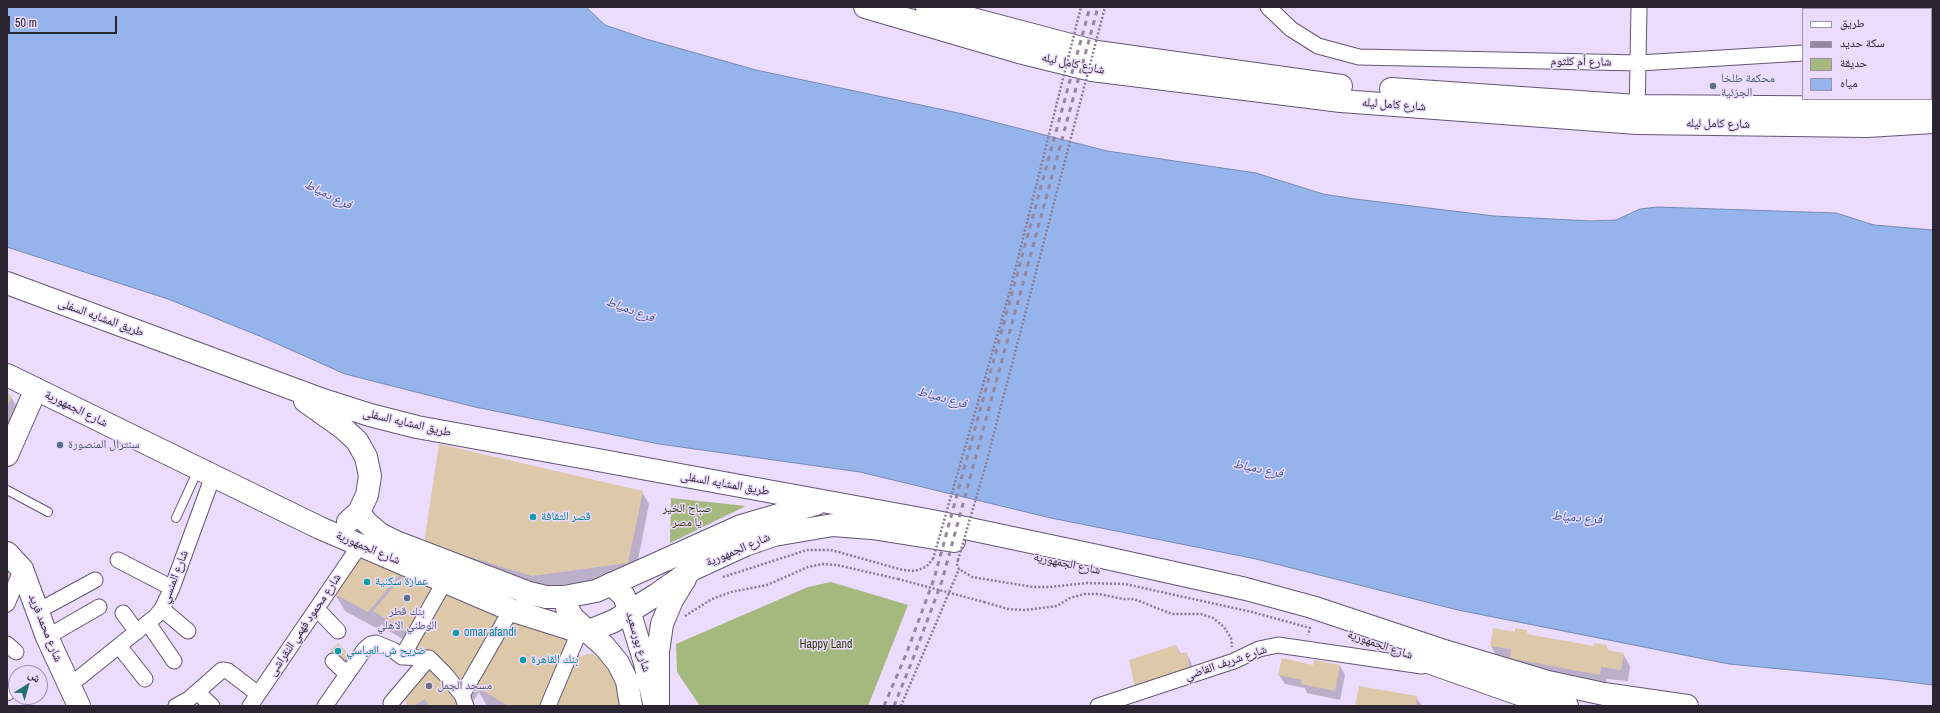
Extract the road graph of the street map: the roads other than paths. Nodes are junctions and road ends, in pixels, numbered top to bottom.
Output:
1 (865, 7) edge
2 (926, 7) edge
3 (1268, 7) edge
4 (1638, 7) edge
5 (1802, 53) edge
6 (1639, 63) junction
7 (1894, 103) edge
8 (1933, 106) edge
9 (1637, 114) junction
10 (1933, 122) edge
11 (7, 283) edge
12 (7, 375) edge
13 (278, 382) junction
14 (36, 389) junction
15 (7, 455) edge
16 (205, 472) junction
17 (7, 490) edge
18 (823, 502) junction
19 (48, 512) dead end
20 (359, 512) junction
21 (176, 518) dead end
22 (320, 528) junction
23 (360, 545) junction
24 (7, 553) edge
25 (118, 560) dead end
26 (22, 569) junction
27 (693, 569) junction
28 (95, 580) dead end
29 (445, 581) junction
30 (611, 584) junction
31 (172, 588) junction
32 (564, 597) junction
33 (7, 604) edge
34 (99, 606) dead end
35 (317, 608) junction
36 (162, 609) junction
37 (511, 610) junction
38 (38, 611) junction
39 (629, 612) junction
40 (124, 613) dead end
41 (143, 627) junction
42 (188, 631) dead end
43 (338, 631) dead end
44 (585, 631) junction
45 (47, 637) junction
46 (119, 646) junction
47 (402, 657) junction
48 (429, 658) junction
49 (174, 661) dead end
50 (333, 661) dead end
51 (1453, 671) junction
52 (347, 674) junction
53 (145, 679) dead end
54 (196, 692) junction
55 (72, 699) edge
56 (254, 700) edge
57 (1521, 700) edge
58 (464, 701) edge
59 (391, 703) dead end
60 (176, 706) edge
61 (212, 706) edge
62 (325, 706) edge
63 (548, 706) edge
64 (631, 706) edge
65 (654, 706) edge
66 (658, 706) edge
67 (1098, 706) edge
68 (1567, 706) edge
69 (1687, 706) edge

1 - 9 main road, شارع كامل ليله
2 - 9 main road, شارع كامل ليله
3 - 6 street, شارع أم كلثوم
4 - 6 street
5 - 6 street, شارع أم كلثوم
6 - 9 street
7 - 8 main road, شارع كامل ليله
7 - 9 main road, شارع كامل ليله
9 - 10 main road, شارع كامل ليله
11 - 13 main road, طريق المشايه السفلى
12 - 14 main road, شارع الجمهورية
13 - 18 main road, طريق المشايه السفلى
13 - 20 main road
14 - 15 main road
14 - 16 main road, شارع الجمهورية
16 - 21 lane
16 - 22 main road, شارع الجمهورية
16 - 31 street, شارع المنسي
17 - 19 lane
18 - 30 main road, شارع الجمهورية
18 - 69 main road, شارع الجمهورية
20 - 22 main road
20 - 32 main road, شارع الجمهورية
22 - 23 main road, شارع الجمهورية
23 - 29 main road, شارع الجمهورية
23 - 35 street, شارع محمود فهمي النقراشى
24 - 26 main road, شارع محمد فريد
25 - 31 street
26 - 33 street
26 - 38 main road, شارع محمد فريد
27 - 39 main road, شارع الجمهورية
27 - 51 main road, شارع الجمهورية
27 - 66 main road
28 - 38 street
29 - 37 main road, شارع الجمهورية
29 - 47 street
30 - 32 main road, شارع الجمهورية
30 - 39 main road, شارع بورسعيد
31 - 36 street, شارع المنسي
32 - 44 main road, شارع بورسعيد
34 - 45 street
35 - 43 street
35 - 56 street, شارع محمود فهمي النقراشى
36 - 41 street, شارع المنسي
36 - 42 street
37 - 44 main road, شارع الجمهورية
37 - 58 street
38 - 45 main road, شارع محمد فريد
39 - 44 main road, شارع الجمهورية
39 - 65 main road, شارع بورسعيد
40 - 41 street
41 - 46 street, شارع المنسي
41 - 49 street
44 - 63 street
44 - 64 main road, شارع بورسعيد
45 - 55 main road, شارع محمد فريد
46 - 53 street
46 - 55 street, شارع المنسي
47 - 48 street
47 - 52 street
48 - 58 street
48 - 59 street
50 - 52 street
51 - 57 main road, شارع الجمهورية
51 - 67 street, شارع شريف القاضي
52 - 62 street
54 - 56 street
54 - 60 street
54 - 61 street
57 - 68 main road, شارع الجمهورية

